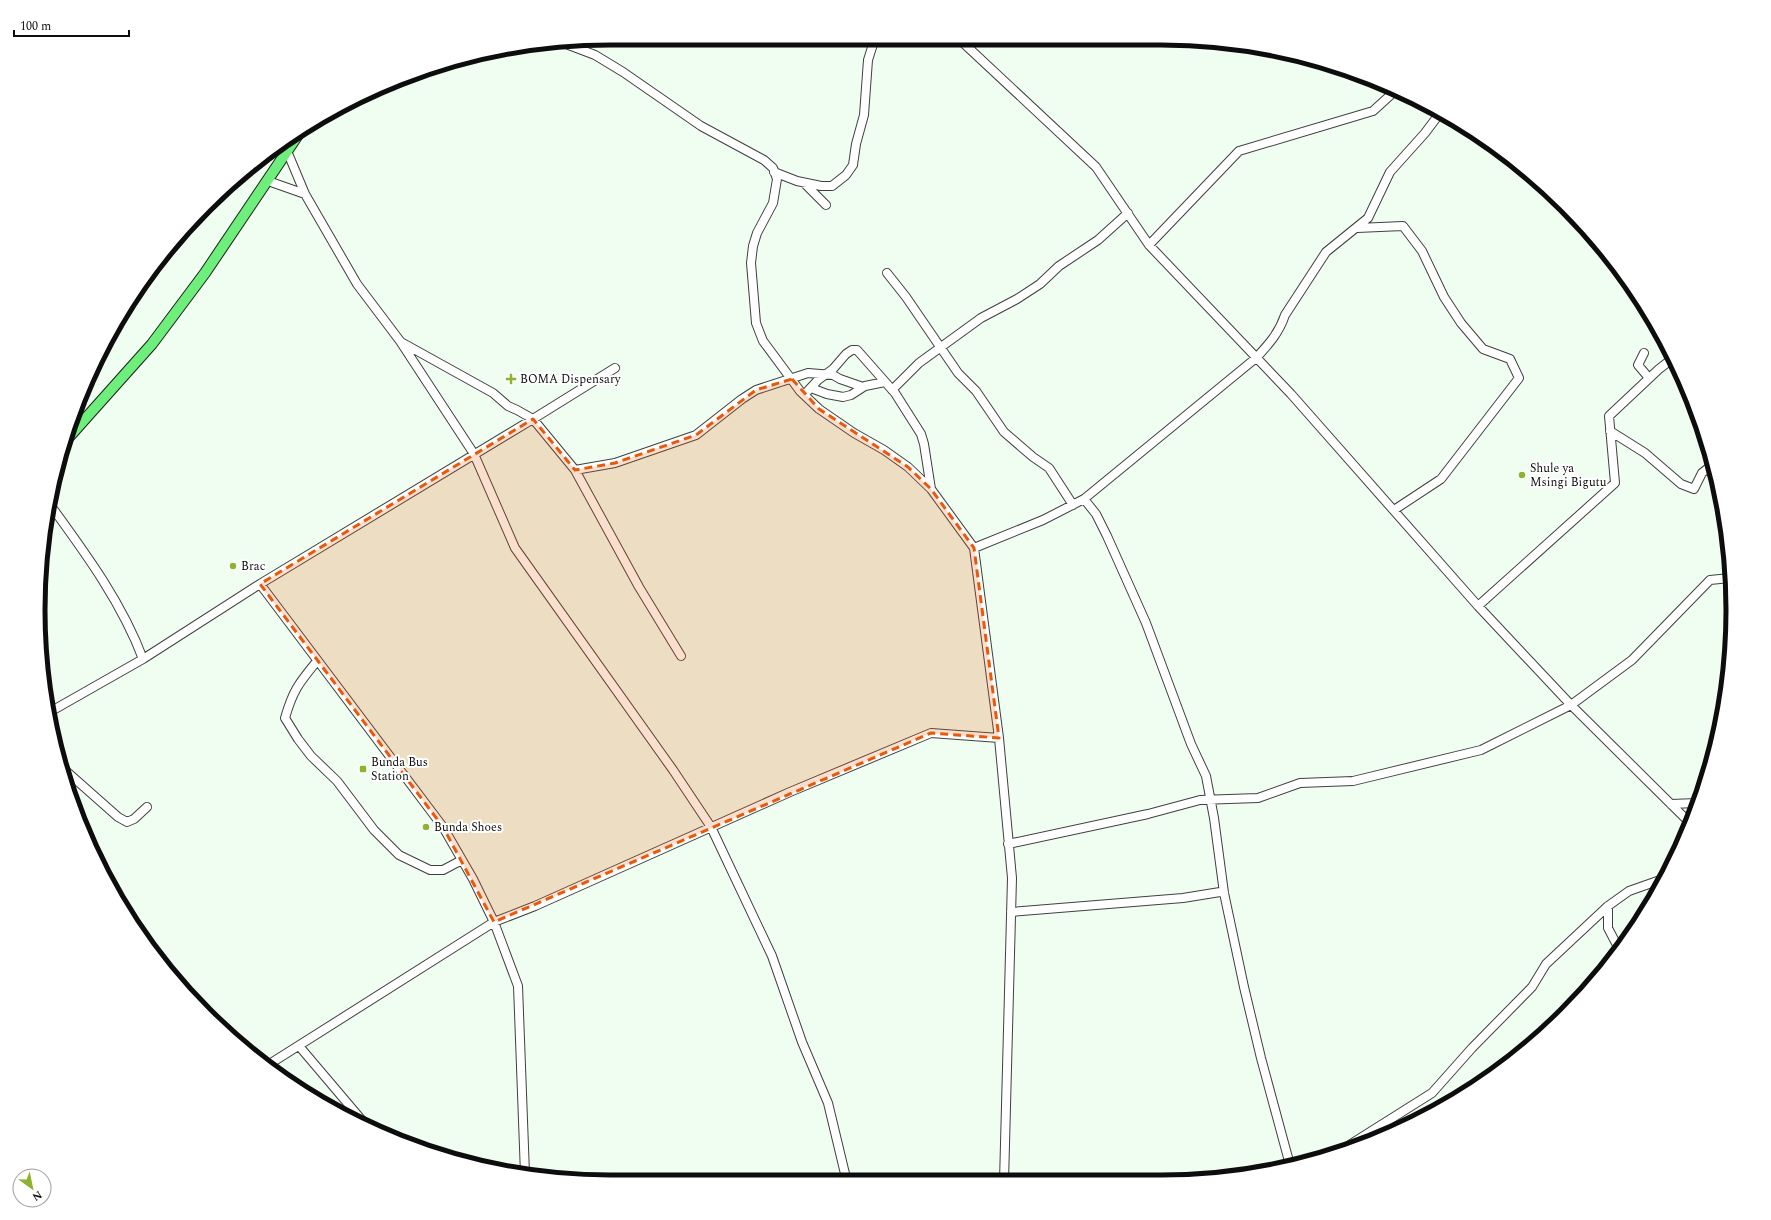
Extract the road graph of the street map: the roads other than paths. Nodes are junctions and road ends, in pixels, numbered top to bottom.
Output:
1 (873, 45) edge
2 (965, 45) edge
3 (572, 46) edge
4 (1391, 94) edge
5 (1437, 117) edge
6 (293, 142) edge
7 (287, 146) edge
8 (287, 151) junction
9 (774, 172) junction
10 (268, 181) junction
11 (804, 182) junction
12 (305, 194) junction
13 (826, 205) dead end
14 (1128, 213) junction
15 (1357, 228) junction
16 (1149, 245) junction
17 (887, 273) dead end
18 (400, 341) junction
19 (940, 347) junction
20 (1644, 352) dead end
21 (1256, 358) junction
22 (1669, 362) edge
23 (615, 368) dead end
24 (827, 374) junction
25 (1649, 378) junction
26 (792, 379) junction
27 (885, 382) junction
28 (862, 387) junction
29 (811, 388) junction
30 (892, 390) junction
31 (804, 395) junction
32 (533, 419) junction
33 (74, 431) edge
34 (1610, 431) junction
35 (474, 454) junction
36 (1708, 468) edge
37 (575, 470) junction
38 (931, 489) junction
39 (1084, 499) junction
40 (1073, 505) junction
41 (54, 510) edge
42 (1394, 510) junction
43 (974, 548) junction
44 (1725, 578) edge
45 (260, 584) junction
46 (1478, 606) junction
47 (681, 656) dead end
48 (143, 659) junction
49 (317, 661) junction
50 (1571, 704) junction
51 (54, 709) edge
52 (999, 738) junction
53 (70, 774) edge
54 (1211, 800) junction
55 (1692, 803) edge
56 (1671, 804) junction
57 (147, 807) dead end
58 (1686, 819) edge
59 (711, 828) junction
60 (1008, 844) junction
61 (462, 860) junction
62 (1656, 882) edge
63 (1224, 893) junction
64 (1608, 906) junction
65 (1011, 912) junction
66 (494, 922) junction
67 (1616, 944) edge
68 (299, 1046) junction
69 (272, 1062) edge
70 (359, 1116) edge
71 (1360, 1139) edge
72 (1289, 1160) edge
73 (525, 1168) edge
74 (845, 1175) edge
75 (1004, 1175) edge

1 - 11 street
2 - 14 street
3 - 9 street
4 - 16 street
5 - 15 street
6 - 8 main road
7 - 8 street
8 - 10 main road
8 - 12 street
9 - 11 street
9 - 26 street
10 - 12 street
10 - 33 main road
11 - 13 street
12 - 18 street
14 - 16 street
14 - 19 street
15 - 21 street
15 - 42 street
16 - 21 street
17 - 19 street
18 - 32 street
18 - 35 street
19 - 30 street
19 - 40 street
20 - 25 street
21 - 39 street
21 - 42 street
22 - 25 street
23 - 32 street
24 - 26 street
24 - 27 street
24 - 28 street
24 - 29 street
25 - 34 street
26 - 31 street
26 - 37 street
27 - 28 street
27 - 30 street
28 - 29 street
29 - 31 street
30 - 38 street
31 - 38 street
32 - 35 street
32 - 37 street
34 - 36 street
34 - 46 street
35 - 45 street
35 - 59 street
37 - 47 street
38 - 43 street
39 - 40 street
39 - 54 street
40 - 43 street
41 - 48 street
42 - 46 street
43 - 52 street
44 - 50 street
45 - 48 street
45 - 49 street
46 - 50 street
48 - 51 street
49 - 61 street
49 - 61 street
50 - 54 street
50 - 56 street
52 - 59 street
52 - 60 street
53 - 57 street
54 - 60 street
54 - 63 street
55 - 56 street
56 - 58 street
59 - 66 street
59 - 74 street
60 - 65 street
61 - 66 street
62 - 64 street
63 - 65 street
63 - 72 street
64 - 67 street
64 - 71 street
65 - 75 street
66 - 68 street
66 - 73 street
68 - 69 street
68 - 70 street

